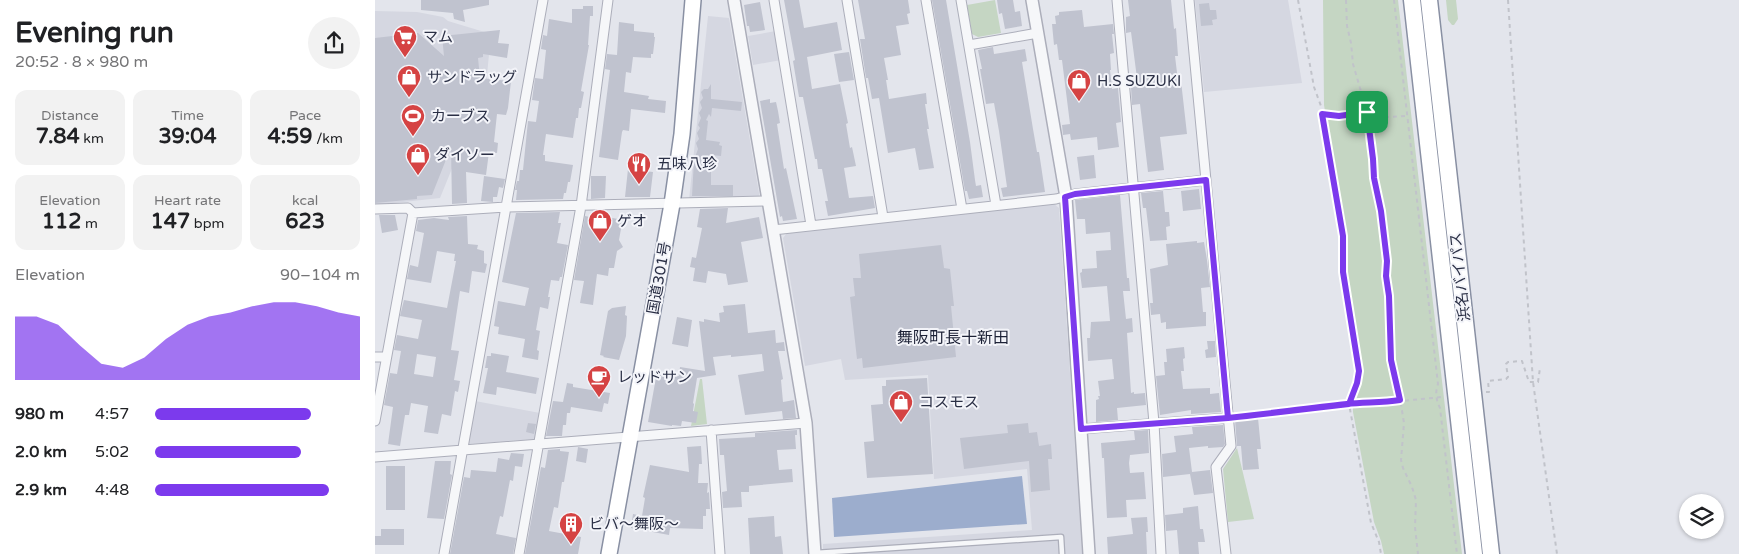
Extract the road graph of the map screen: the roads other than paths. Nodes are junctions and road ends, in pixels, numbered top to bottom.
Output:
1 (543, 0) edge
2 (608, 0) edge
3 (693, 0) edge
4 (734, 0) edge
5 (775, 0) edge
6 (847, 0) edge
7 (926, 0) edge
8 (961, 0) edge
9 (1032, 0) edge
10 (1117, 0) edge
11 (1189, 0) edge
12 (1410, 0) edge
13 (1431, 0) edge
14 (1038, 33) junction
15 (969, 45) junction
16 (1206, 180) junction
17 (1133, 188) junction
18 (1065, 197) junction
19 (768, 202) junction
20 (672, 204) junction
21 (996, 205) junction
22 (581, 206) junction
23 (506, 207) junction
24 (375, 209) edge
25 (962, 209) junction
26 (413, 212) junction
27 (883, 217) junction
28 (811, 225) junction
29 (773, 230) junction
30 (375, 357) edge
31 (386, 357) junction
32 (1228, 418) junction
33 (375, 422) edge
34 (806, 422) junction
35 (1154, 423) junction
36 (1081, 429) junction
37 (711, 430) junction
38 (630, 436) junction
39 (538, 444) junction
40 (463, 450) junction
41 (375, 456) edge
42 (815, 553) edge
43 (837, 553) edge
44 (444, 554) edge
45 (519, 554) edge
46 (609, 554) edge
47 (720, 554) edge
48 (1062, 554) edge
49 (1089, 554) edge
50 (1161, 554) edge
51 (1226, 554) edge
52 (1474, 554) edge
53 (1491, 554) edge

1 - 23 street
2 - 22 street
3 - 20 highway, 国道301号
4 - 19 street
5 - 28 street
6 - 27 street
7 - 25 street
8 - 15 street
9 - 14 street
10 - 17 street
11 - 16 street
12 - 52 highway, 浜名バイパス
13 - 53 highway, 浜名バイパス
14 - 15 street
14 - 18 street
15 - 21 street
16 - 17 street
16 - 32 street
17 - 18 street
17 - 35 street
18 - 21 street
18 - 36 street
19 - 20 street
19 - 29 street
20 - 22 street
20 - 38 highway, 国道301号
21 - 25 street
22 - 23 street
22 - 39 street
23 - 26 street
23 - 40 street
24 - 26 street
25 - 27 street
26 - 31 street
27 - 28 street
28 - 29 street
29 - 34 street
30 - 31 street
31 - 33 street
32 - 35 street
32 - 51 street
34 - 37 street
34 - 42 street
35 - 36 street
35 - 50 street
36 - 49 street
37 - 38 street
37 - 47 street
38 - 39 street
38 - 46 highway, 国道301号
39 - 40 street
39 - 45 street
40 - 41 street
40 - 44 street
42 - 43 lane
43 - 48 lane

